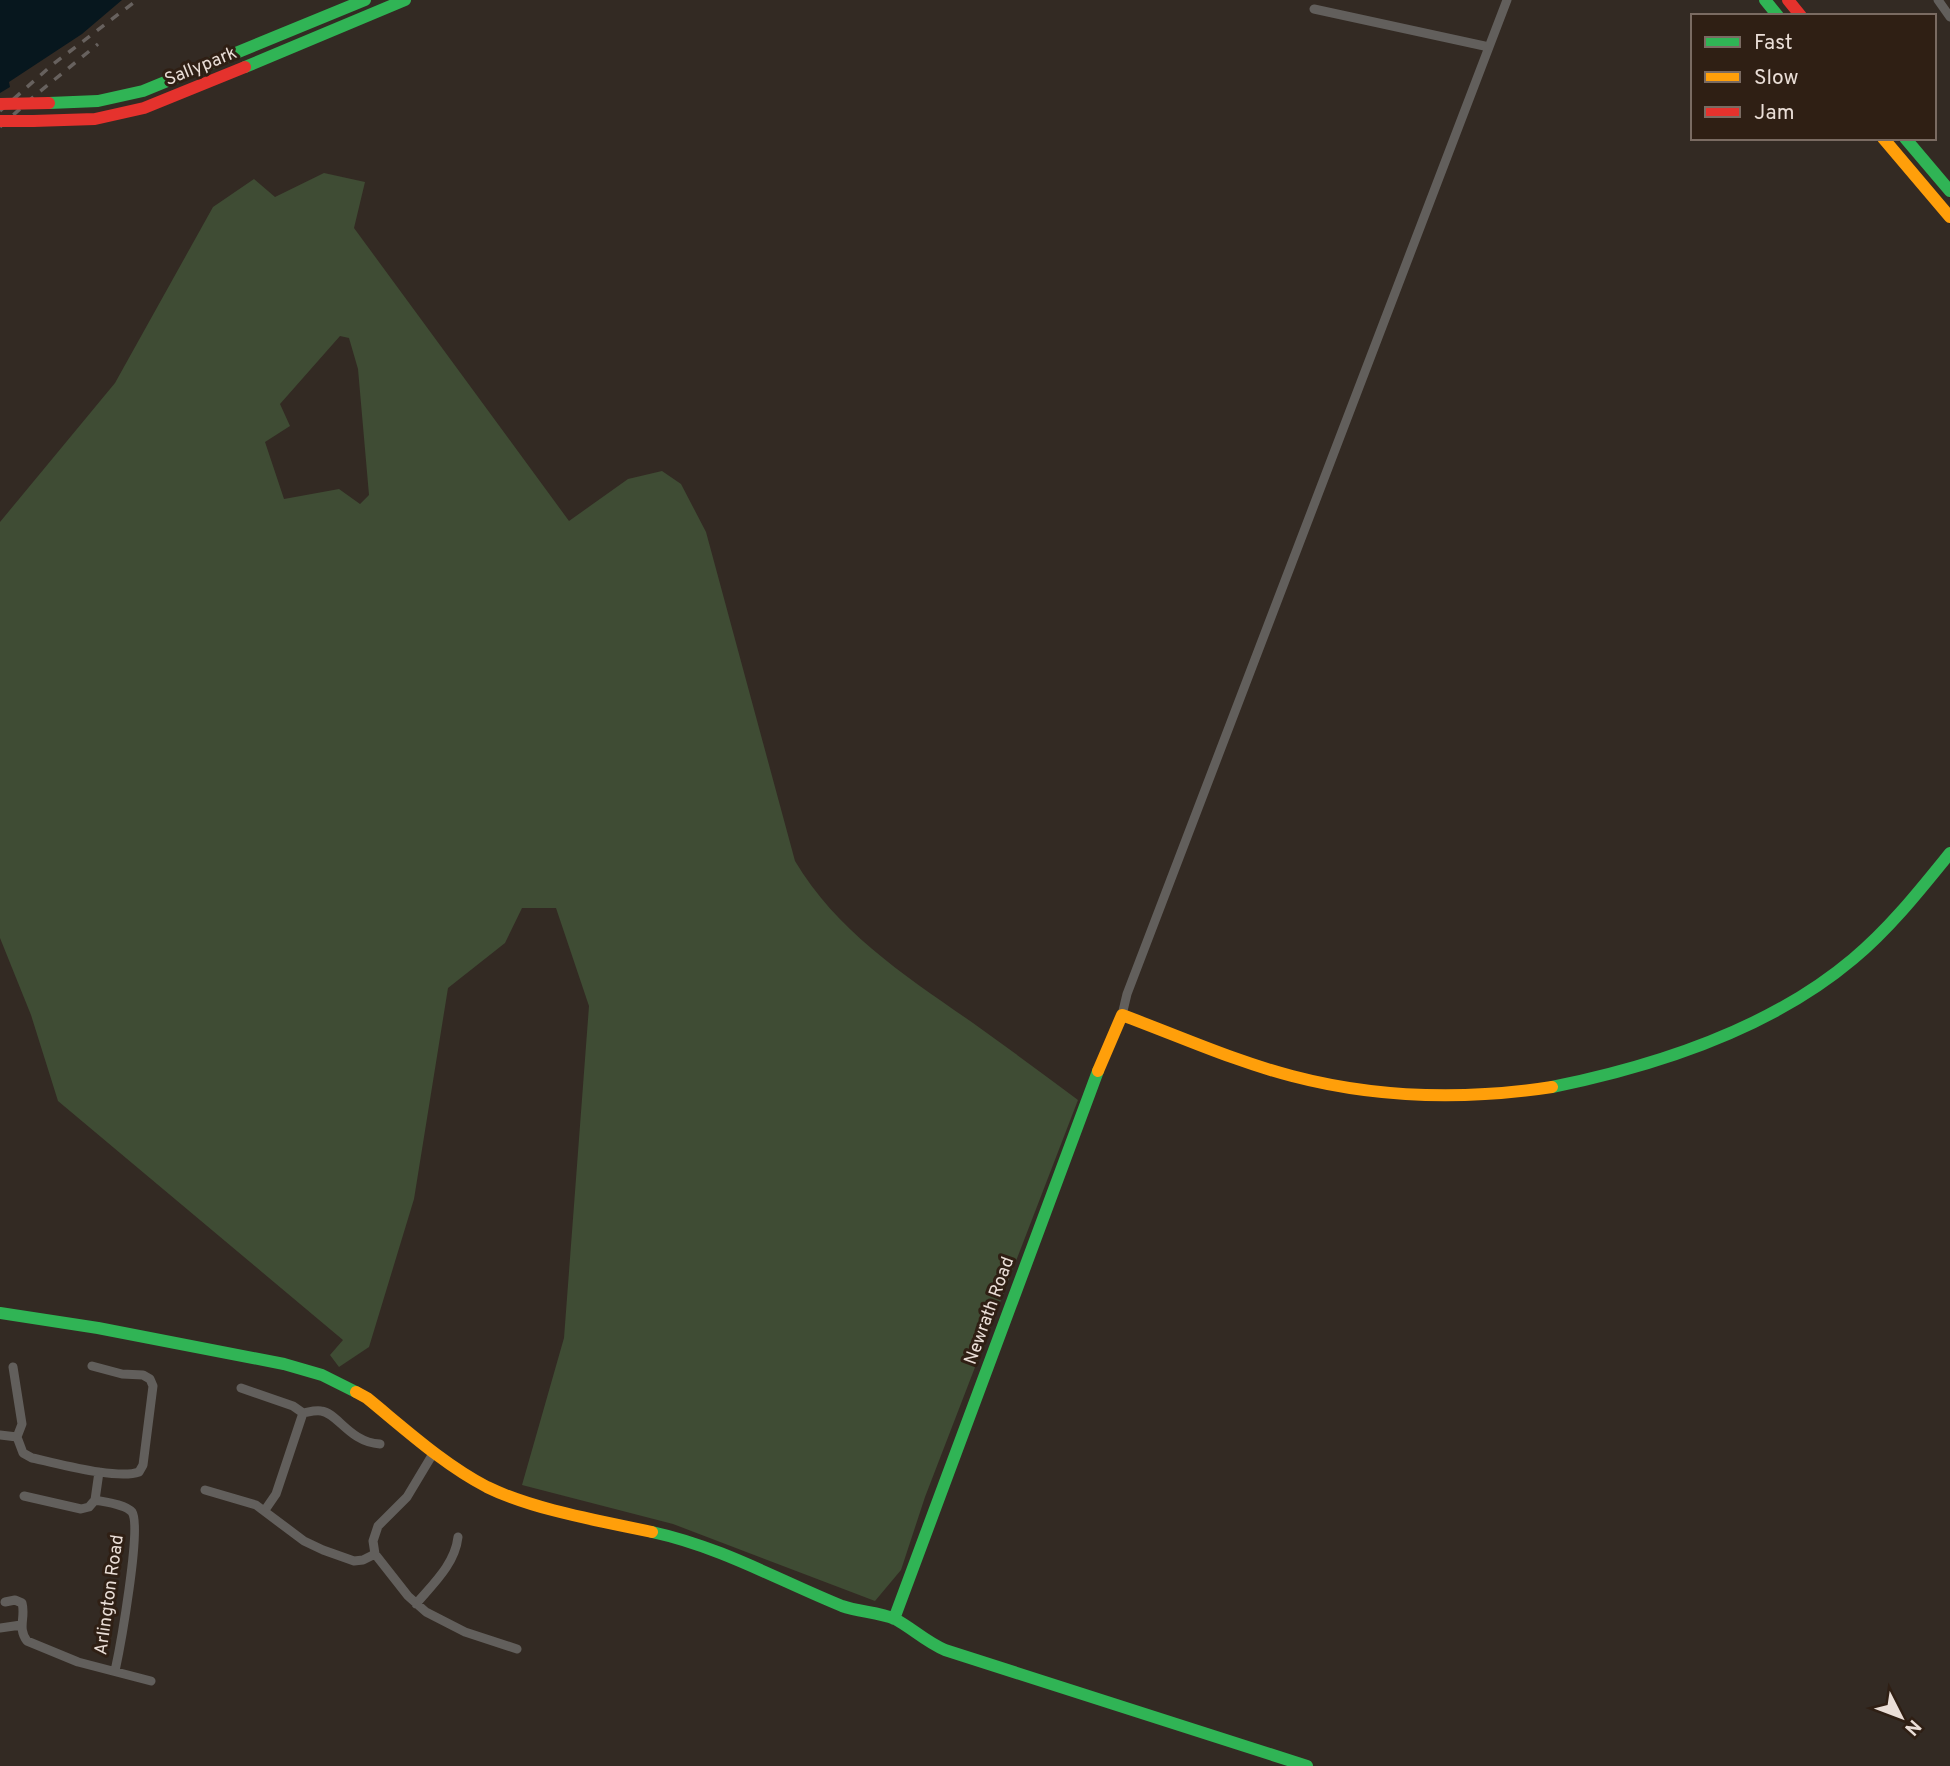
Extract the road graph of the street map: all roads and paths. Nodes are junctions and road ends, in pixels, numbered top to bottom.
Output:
1 (365, 0) edge
2 (405, 0) edge
3 (1507, 0) edge
4 (1765, 0) edge
5 (1788, 0) edge
6 (1938, 0) edge
7 (1314, 9) dead end
8 (1776, 14) edge
9 (1799, 14) edge
10 (1950, 17) edge
11 (1489, 47) junction
12 (0, 104) edge
13 (0, 121) edge
14 (1885, 140) edge
15 (1907, 140) edge
16 (1950, 191) edge
17 (1950, 217) edge
18 (1950, 853) edge
19 (1122, 1015) junction
20 (0, 1313) edge
21 (92, 1366) dead end
22 (13, 1367) dead end
23 (241, 1388) dead end
24 (303, 1413) junction
25 (0, 1435) edge
26 (17, 1437) junction
27 (380, 1444) dead end
28 (433, 1452) junction
29 (99, 1472) junction
30 (205, 1490) dead end
31 (24, 1496) dead end
32 (96, 1500) junction
33 (265, 1510) junction
34 (458, 1537) dead end
35 (375, 1554) junction
36 (5, 1602) dead end
37 (416, 1604) junction
38 (894, 1619) junction
39 (21, 1625) junction
40 (0, 1628) edge
41 (517, 1650) dead end
42 (115, 1671) junction
43 (151, 1681) dead end
44 (1307, 1766) edge

1 - 12 street, Sallypark, bridge
2 - 13 street, Sallypark, bridge
3 - 11 street
4 - 8 street
5 - 9 street
6 - 10 street
7 - 11 street
11 - 19 street
14 - 17 street
15 - 16 street
18 - 19 street
19 - 38 street, Newrath Road
20 - 28 street
21 - 29 street
22 - 26 street
23 - 24 street
24 - 27 street
24 - 33 street
25 - 26 street
26 - 29 street
28 - 35 street
28 - 38 street
29 - 32 street
30 - 33 street
31 - 32 street, Arlington Road
32 - 42 street, Arlington Road
33 - 35 street
34 - 37 street
35 - 37 street
36 - 39 street
37 - 41 street
38 - 44 street
39 - 40 street
39 - 42 street
42 - 43 street

